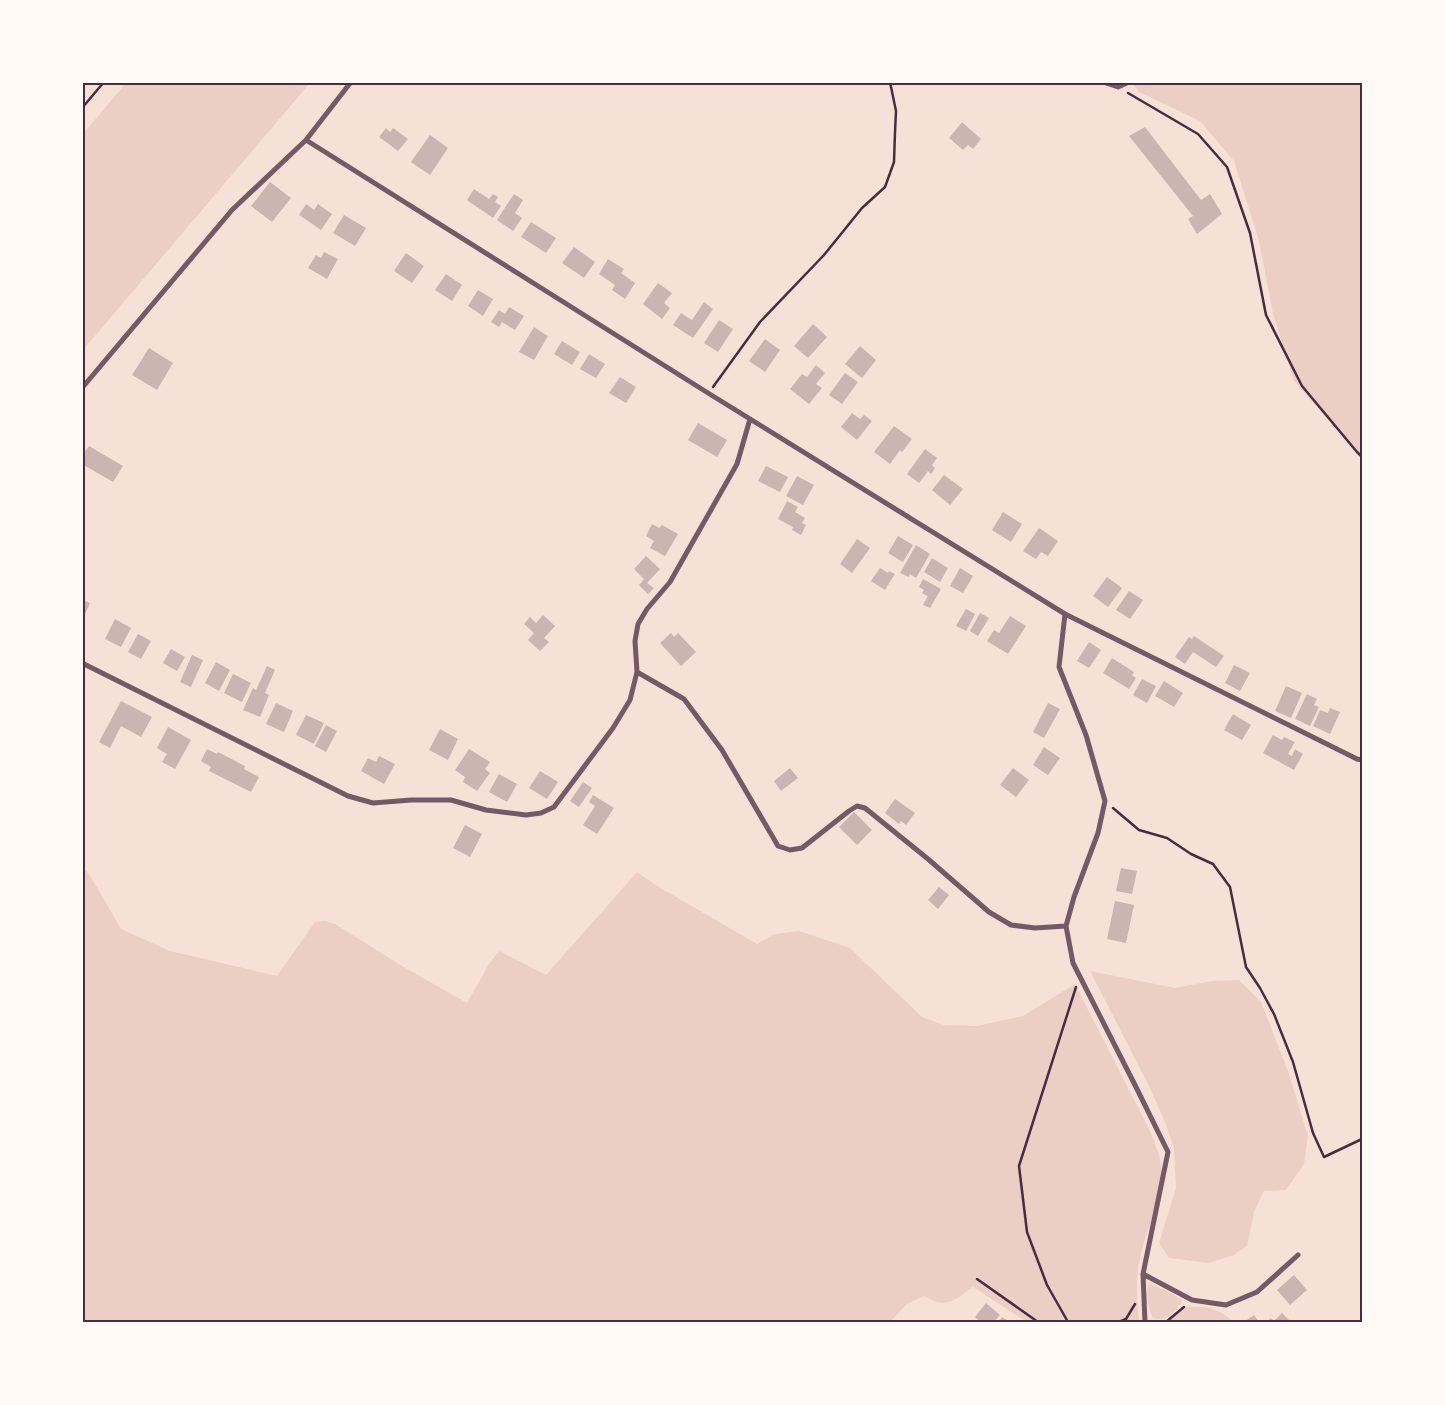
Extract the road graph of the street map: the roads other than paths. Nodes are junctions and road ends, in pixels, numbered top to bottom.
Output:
1 (351, 82) edge
2 (1103, 82) edge
3 (1129, 82) edge
4 (306, 140) junction
5 (82, 388) edge
6 (750, 419) junction
7 (1065, 614) junction
8 (82, 663) edge
9 (637, 672) junction
10 (1362, 760) edge
11 (1066, 926) junction
12 (1298, 1255) dead end
13 (1142, 1274) junction
14 (1145, 1322) edge

1 - 4 street
2 - 3 street
4 - 5 street
4 - 6 street
6 - 7 street
6 - 9 street
7 - 10 street
7 - 11 street
8 - 9 street
9 - 11 street
11 - 13 street
12 - 13 street
13 - 14 street

